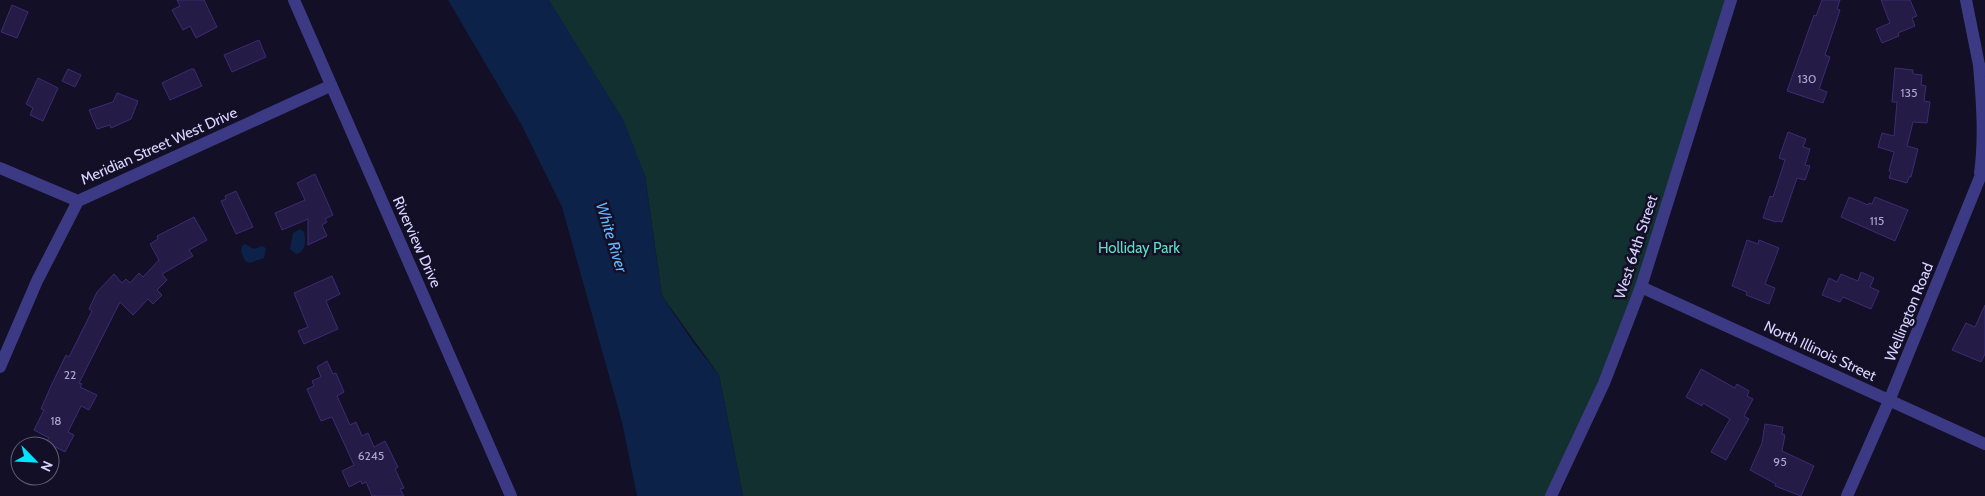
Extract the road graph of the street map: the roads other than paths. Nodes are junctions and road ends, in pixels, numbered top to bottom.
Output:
1 (294, 0) edge
2 (1731, 0) edge
3 (1966, 0) edge
4 (1982, 70) edge
5 (330, 86) junction
6 (1985, 166) edge
7 (0, 168) edge
8 (1979, 181) junction
9 (78, 201) junction
10 (1641, 287) junction
11 (0, 367) edge
12 (1890, 401) junction
13 (1985, 444) edge
14 (511, 496) edge
15 (1551, 496) edge
16 (1847, 496) edge

1 - 5 street, Riverview Drive
2 - 10 street, West 64th Street
3 - 4 street
4 - 8 street
5 - 9 street, Meridian Street West Drive
5 - 14 street, Riverview Drive
6 - 8 street, Wellington Road
7 - 9 street, Meridian Street West Drive
8 - 12 street, Wellington Road
9 - 11 street
10 - 12 street, North Illinois Street
10 - 15 street, West 64th Street
12 - 13 street, North Illinois Street
12 - 16 street, Wellington Road

